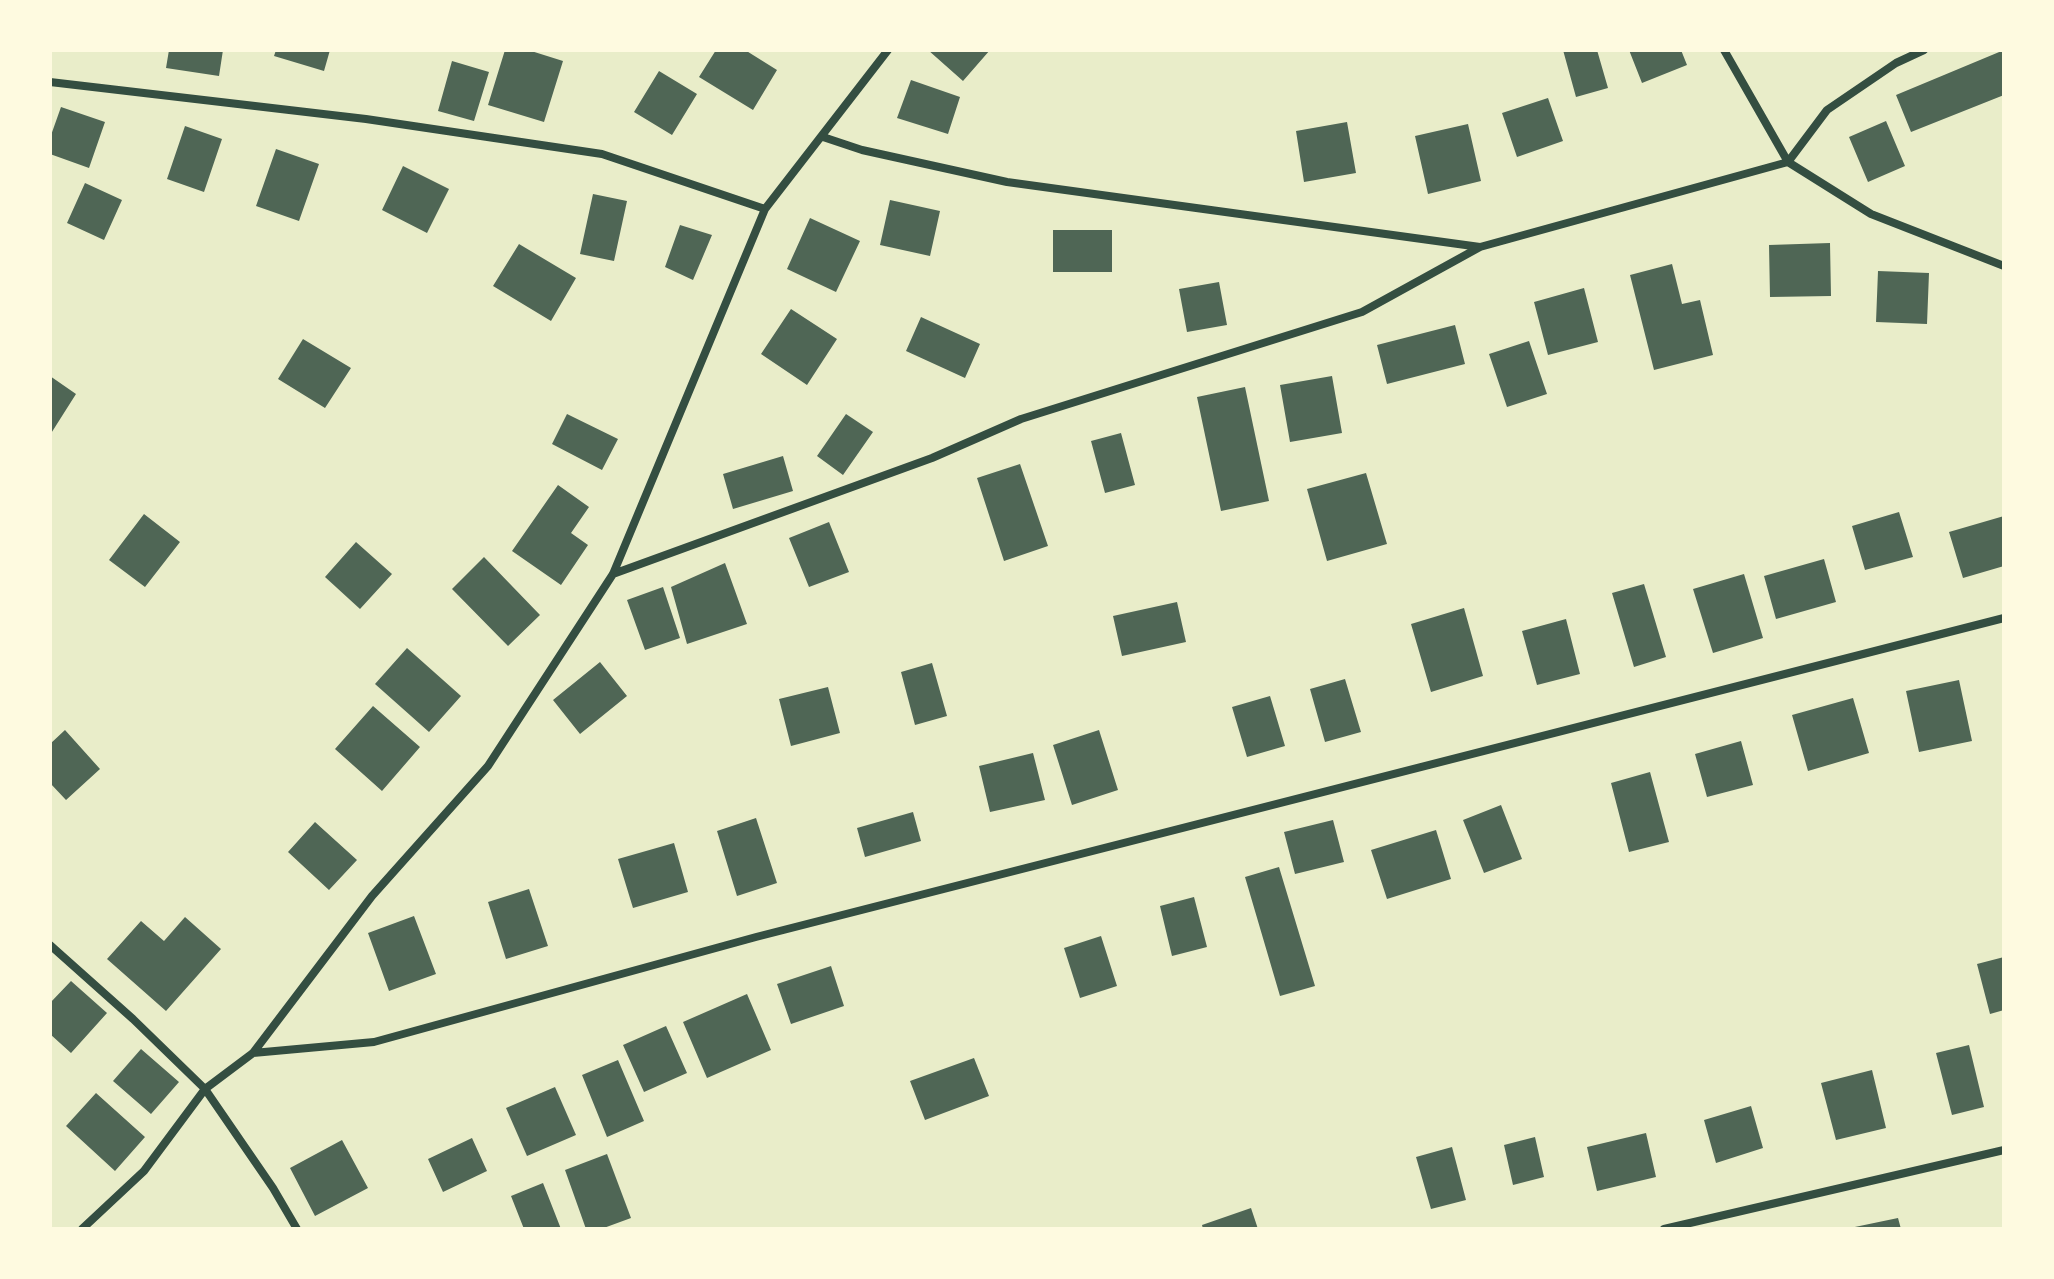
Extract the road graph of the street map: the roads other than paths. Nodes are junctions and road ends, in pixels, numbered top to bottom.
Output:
1 (888, 50) edge
2 (1724, 50) edge
3 (1924, 50) edge
4 (50, 82) edge
5 (823, 137) junction
6 (1788, 162) junction
7 (765, 209) junction
8 (1480, 247) junction
9 (2004, 266) edge
10 (613, 574) junction
11 (2004, 618) edge
12 (50, 945) edge
13 (253, 1053) junction
14 (205, 1089) junction
15 (2004, 1150) edge
16 (82, 1229) edge
17 (297, 1229) edge
18 (1664, 1229) edge

1 - 5 street
2 - 6 street
3 - 6 street
4 - 7 street
5 - 7 street
5 - 8 street
6 - 8 street
6 - 9 street
7 - 10 street
8 - 10 street
10 - 13 street
11 - 13 street
12 - 14 street
13 - 14 street
14 - 16 street
14 - 17 street
15 - 18 street

